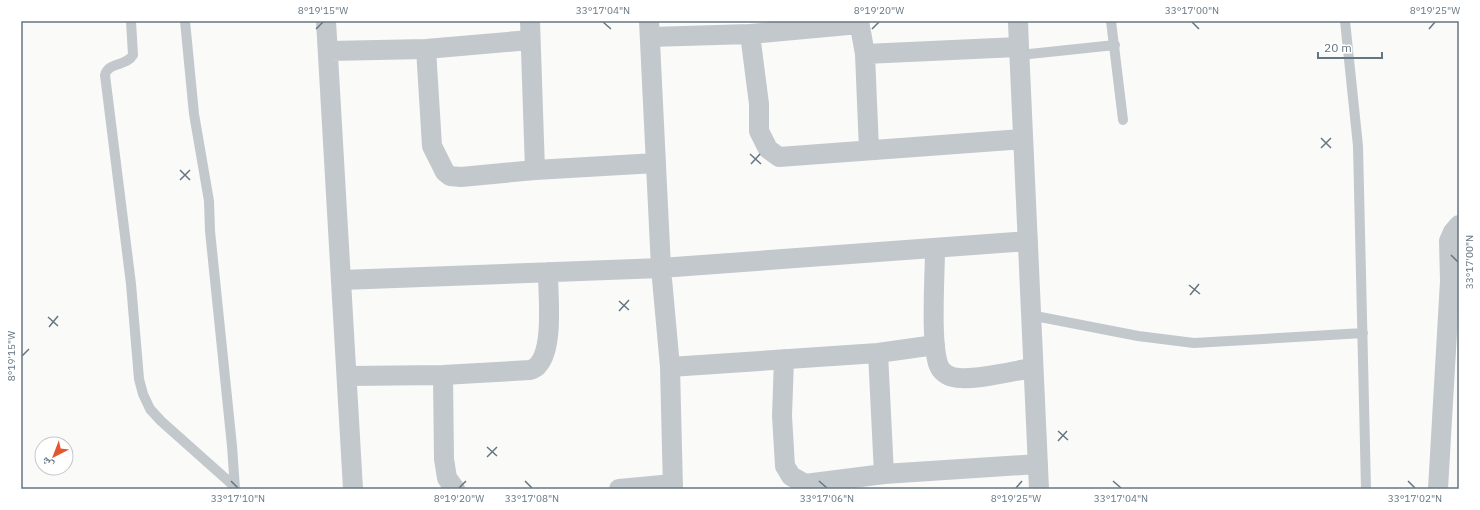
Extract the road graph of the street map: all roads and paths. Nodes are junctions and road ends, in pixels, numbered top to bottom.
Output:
1 (131, 21) edge
2 (185, 21) edge
3 (326, 21) edge
4 (1018, 21) edge
5 (1111, 21) edge
6 (1345, 21) edge
7 (859, 23) edge
8 (650, 29) edge
9 (530, 30) edge
10 (750, 34) junction
11 (1115, 44) junction
12 (426, 49) junction
13 (1020, 51) junction
14 (329, 52) junction
15 (865, 54) junction
16 (1123, 120) dead end
17 (1023, 139) junction
18 (869, 150) junction
19 (656, 163) junction
20 (535, 170) junction
21 (1459, 225) edge
22 (1028, 241) junction
23 (935, 249) junction
24 (661, 268) junction
25 (548, 272) junction
26 (342, 280) junction
27 (1030, 315) junction
28 (1362, 333) junction
29 (935, 345) junction
30 (878, 354) junction
31 (784, 359) junction
32 (670, 367) junction
33 (1032, 368) junction
34 (443, 375) junction
35 (348, 376) junction
36 (1038, 464) junction
37 (884, 474) junction
38 (673, 487) edge
39 (235, 488) edge
40 (353, 489) edge
41 (454, 489) edge
42 (619, 489) edge
43 (1039, 489) edge
44 (1366, 489) edge
45 (1438, 489) edge

1 - 39 lane
2 - 39 lane
3 - 14 street
4 - 13 street
5 - 11 lane
6 - 28 lane
7 - 10 street
7 - 15 street
8 - 10 street
8 - 19 street
9 - 12 street
9 - 20 street
10 - 18 street
11 - 13 lane
11 - 16 lane
12 - 14 street
12 - 20 street
13 - 15 street
13 - 17 street
14 - 26 street
15 - 18 street
17 - 18 street
17 - 22 street
19 - 20 street
19 - 24 street
21 - 45 street
22 - 23 street
22 - 27 street
23 - 24 street
23 - 29 street
24 - 25 street
24 - 32 street
25 - 26 street
25 - 34 street
26 - 35 street
27 - 28 lane
27 - 33 street
28 - 44 lane
29 - 30 street
29 - 33 street
30 - 31 street
30 - 37 street
31 - 32 street
31 - 37 street
32 - 38 street
33 - 36 street
34 - 35 street
34 - 41 street
35 - 40 street
36 - 37 street
36 - 43 street
38 - 42 street

